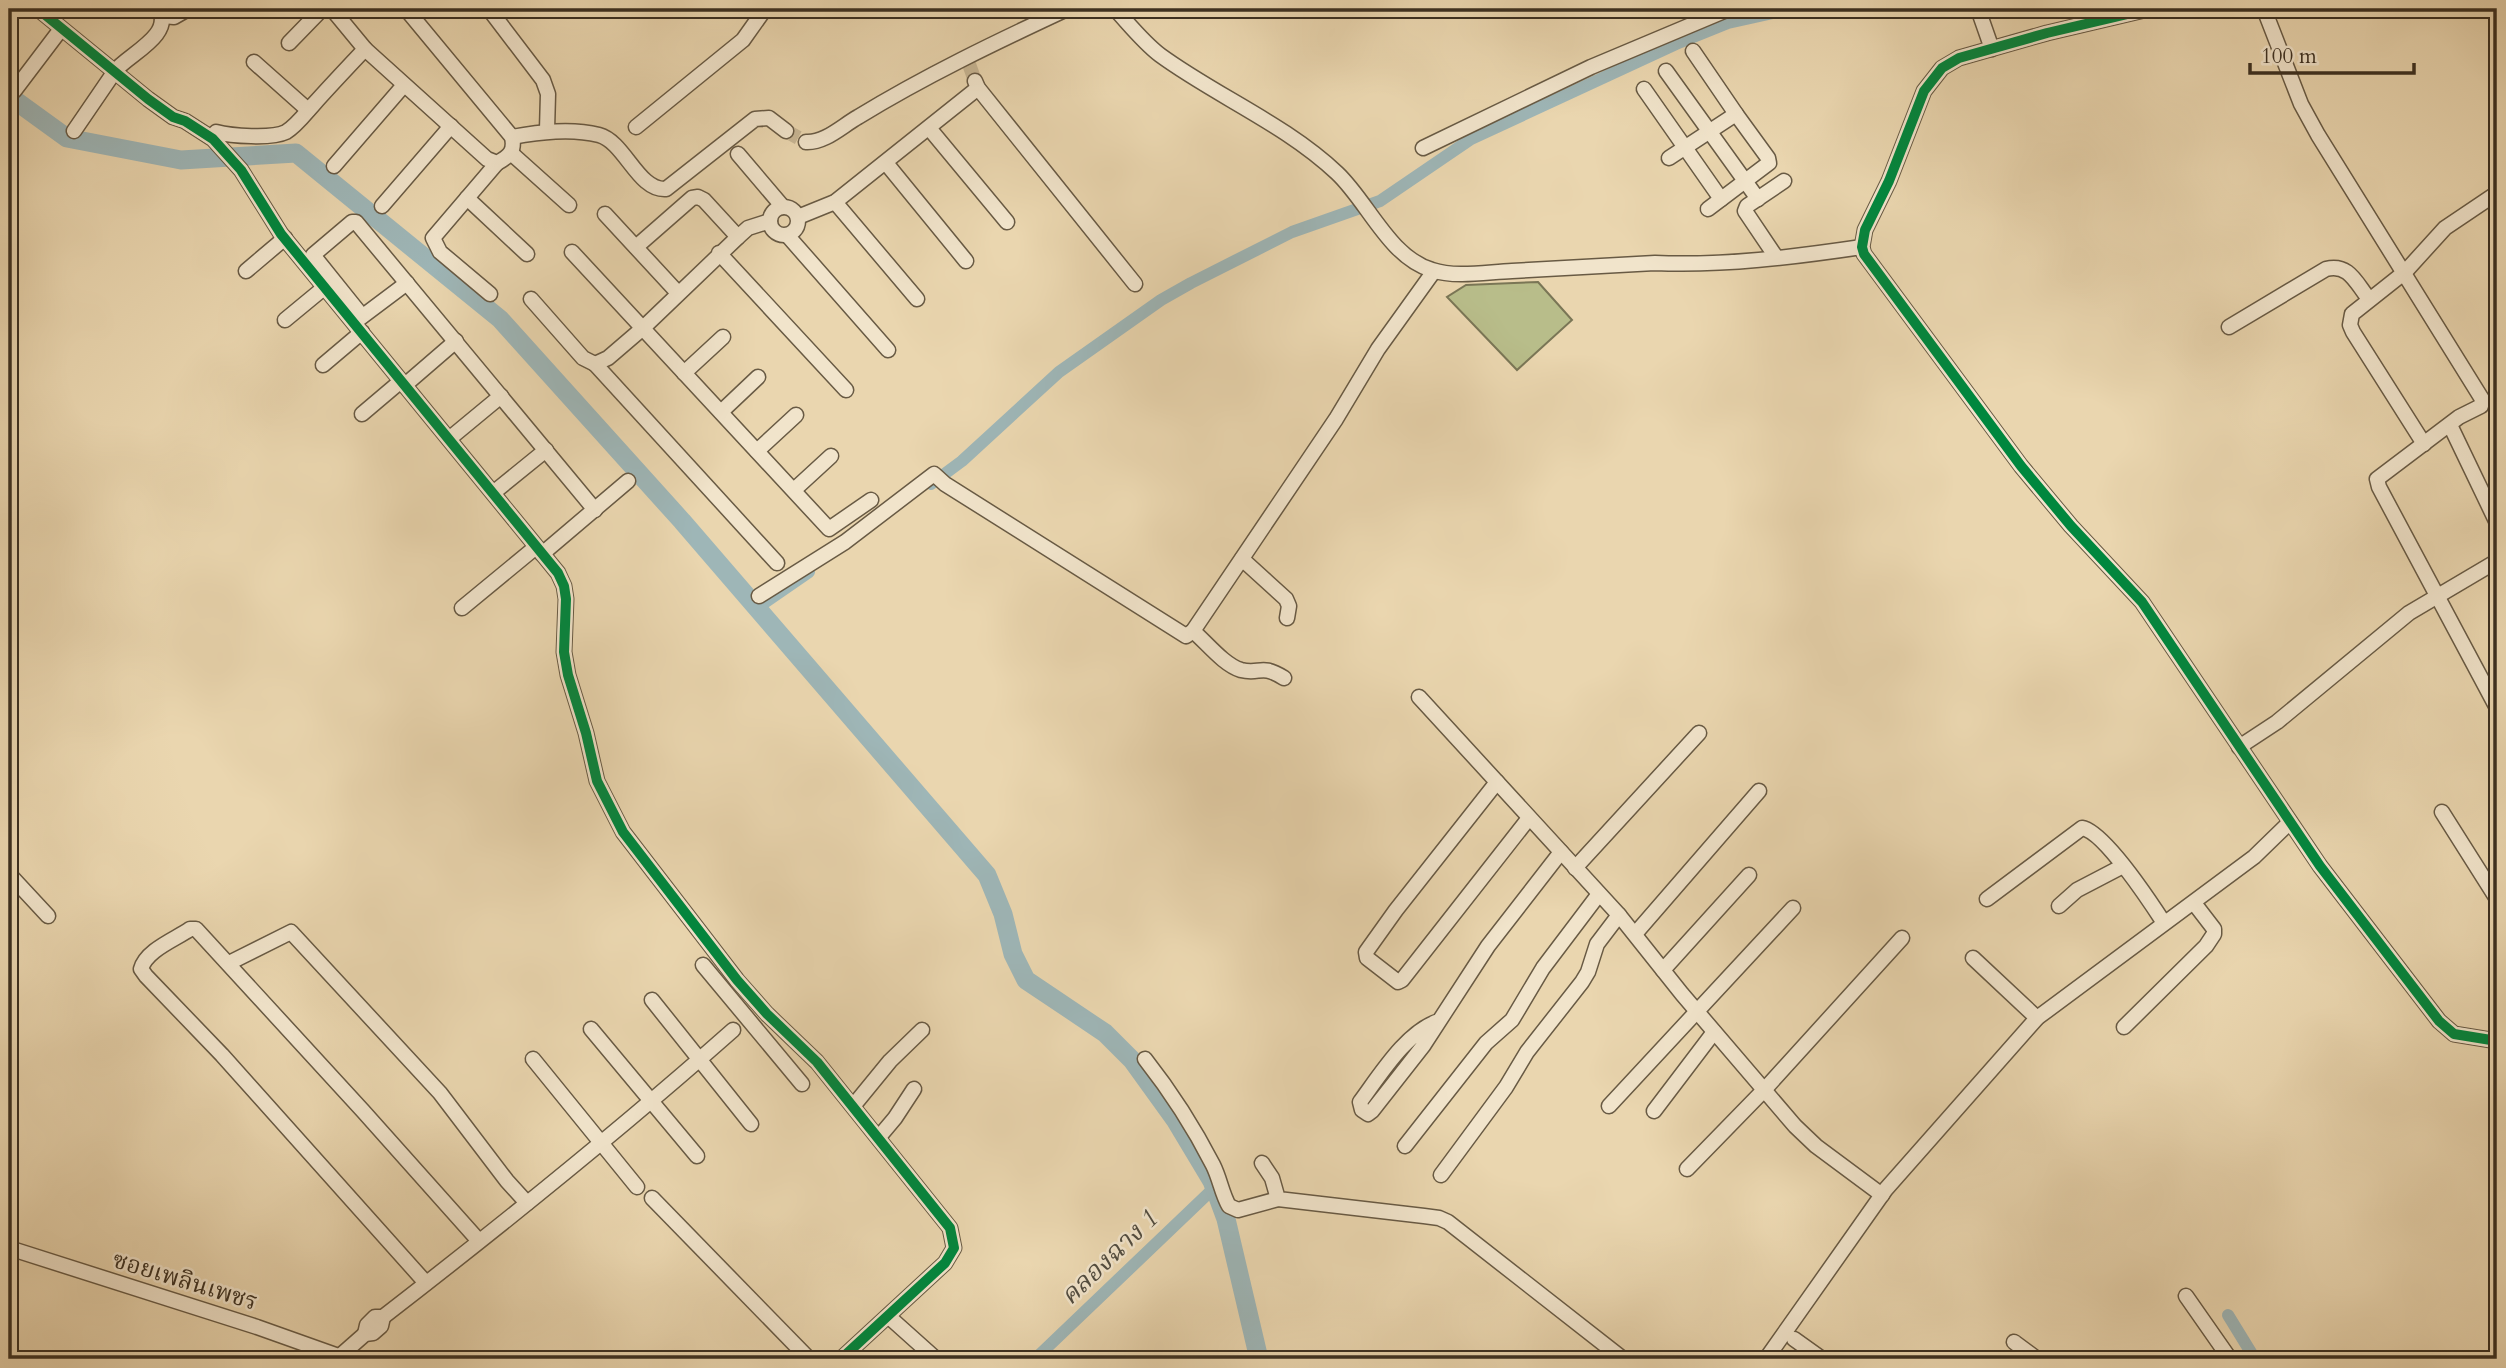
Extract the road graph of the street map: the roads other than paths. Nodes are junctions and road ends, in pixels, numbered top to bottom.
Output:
1 (38, 9) edge
2 (188, 9) edge
3 (322, 9) edge
4 (332, 9) edge
5 (406, 9) edge
6 (489, 9) edge
7 (765, 9) edge
8 (1067, 9) edge
9 (1115, 9) edge
10 (1729, 9) edge
11 (1978, 9) edge
12 (2149, 9) edge
13 (2264, 9) edge
14 (161, 12) edge
15 (61, 29) junction
16 (289, 43) dead end
17 (365, 49) junction
18 (1992, 49) junction
19 (1693, 51) dead end
20 (254, 62) dead end
21 (115, 71) junction
22 (1666, 71) dead end
23 (404, 85) junction
24 (1644, 89) dead end
25 (14, 90) dead end
26 (308, 110) junction
27 (1736, 114) junction
28 (450, 126) junction
29 (636, 127) dead end
30 (929, 128) junction
31 (547, 130) junction
32 (74, 131) dead end
33 (786, 131) tunnel mouth
34 (1710, 132) junction
35 (215, 135) junction
36 (512, 137) junction
37 (806, 142) dead end
38 (1423, 148) dead end
39 (1686, 148) junction
40 (511, 153) junction
41 (738, 155) dead end
42 (1669, 158) dead end
43 (497, 163) junction
44 (886, 163) junction
45 (334, 166) dead end
46 (1746, 180) junction
47 (1784, 181) dead end
48 (2497, 193) edge
49 (467, 198) junction
50 (1758, 198) junction
51 (1721, 199) junction
52 (835, 202) junction
53 (569, 205) dead end
54 (382, 206) dead end
55 (783, 207) junction
56 (1708, 209) dead end
57 (605, 214) dead end
58 (798, 217) junction
59 (770, 221) junction
60 (1007, 222) dead end
61 (787, 235) junction
62 (738, 237) junction
63 (285, 238) junction
64 (636, 247) junction
65 (1862, 247) junction
66 (572, 252) dead end
67 (719, 253) junction
68 (527, 254) dead end
69 (1776, 257) junction
70 (966, 261) dead end
71 (246, 271) dead end
72 (1434, 271) junction
73 (2405, 272) junction
74 (407, 283) junction
75 (1135, 284) dead end
76 (325, 287) junction
77 (678, 293) junction
78 (490, 294) dead end
79 (531, 299) dead end
80 (917, 299) dead end
81 (2369, 299) junction
82 (285, 320) dead end
83 (359, 324) junction
84 (2229, 327) dead end
85 (643, 328) junction
86 (723, 337) dead end
87 (456, 341) junction
88 (888, 350) dead end
89 (595, 364) junction
90 (323, 365) dead end
91 (684, 373) junction
92 (758, 377) dead end
93 (403, 383) junction
94 (846, 390) dead end
95 (501, 396) junction
96 (721, 412) junction
97 (362, 414) dead end
98 (796, 415) dead end
99 (2450, 425) junction
100 (449, 439) junction
101 (2424, 444) junction
102 (546, 450) junction
103 (757, 450) junction
104 (831, 456) dead end
105 (628, 481) dead end
106 (794, 491) junction
107 (493, 493) junction
108 (871, 500) dead end
109 (596, 510) junction
110 (2497, 523) edge
111 (539, 551) junction
112 (1242, 559) junction
113 (2497, 561) edge
114 (777, 563) dead end
115 (759, 596) dead end
116 (2437, 596) junction
117 (461, 608) dead end
118 (1287, 618) dead end
119 (1193, 631) junction
120 (1284, 678) dead end
121 (1419, 697) dead end
122 (2497, 708) edge
123 (1699, 733) dead end
124 (2239, 747) junction
125 (1497, 782) junction
126 (1759, 791) dead end
127 (2442, 812) dead end
128 (1529, 818) junction
129 (2290, 822) junction
130 (1561, 852) junction
131 (2123, 866) junction
132 (1576, 867) junction
133 (9, 874) edge
134 (1749, 875) dead end
135 (1599, 894) junction
136 (1987, 899) dead end
137 (2497, 899) edge
138 (2194, 903) junction
139 (2059, 905) dead end
140 (1793, 908) dead end
141 (1619, 915) junction
142 (48, 916) dead end
143 (2164, 923) junction
144 (1635, 934) junction
145 (1902, 938) dead end
146 (1973, 958) dead end
147 (229, 963) junction
148 (703, 965) dead end
149 (1663, 970) junction
150 (652, 1000) dead end
151 (761, 1006) junction
152 (1697, 1012) junction
153 (746, 1019) junction
154 (1439, 1021) junction
155 (2033, 1022) junction
156 (2124, 1027) dead end
157 (591, 1029) dead end
158 (733, 1030) dead end
159 (922, 1030) dead end
160 (1714, 1031) junction
161 (2497, 1041) edge
162 (533, 1059) dead end
163 (699, 1059) junction
164 (1145, 1059) dead end
165 (802, 1084) dead end
166 (914, 1089) dead end
167 (1765, 1089) junction
168 (651, 1102) junction
169 (854, 1105) junction
170 (1609, 1106) dead end
171 (1654, 1111) dead end
172 (751, 1124) dead end
173 (879, 1137) junction
174 (601, 1143) junction
175 (1405, 1146) dead end
176 (696, 1156) dead end
177 (1262, 1164) dead end
178 (1687, 1169) dead end
179 (1441, 1175) dead end
180 (637, 1187) dead end
181 (1882, 1195) junction
182 (652, 1198) dead end
183 (1278, 1199) junction
184 (527, 1203) junction
185 (479, 1241) junction
186 (9, 1248) edge
187 (426, 1283) junction
188 (2186, 1296) dead end
189 (888, 1316) junction
190 (1794, 1339) dead end
191 (2014, 1342) dead end
192 (343, 1358) edge
193 (809, 1359) edge
194 (841, 1359) edge
195 (936, 1359) edge
196 (1623, 1359) edge
197 (1766, 1359) edge
198 (1822, 1359) edge
199 (2037, 1359) edge
200 (2230, 1359) edge

1 - 15 street
2 - 14 street
3 - 16 street
4 - 17 street
5 - 36 street
6 - 31 street
7 - 29 street
8 - 37 street
9 - 72 street
10 - 38 street
11 - 18 street
12 - 18 street
13 - 73 street
14 - 21 street
15 - 21 street
15 - 25 street
17 - 23 street
17 - 26 street
18 - 65 street
19 - 27 street
20 - 26 street
21 - 32 street
21 - 35 street
22 - 34 street
23 - 28 street
23 - 45 street
24 - 39 street
26 - 35 street
27 - 34 street
27 - 46 street
28 - 43 street
28 - 54 street
30 - 44 street
30 - 60 street
30 - 75 street
31 - 33 street
31 - 36 street
34 - 39 street
34 - 46 street
35 - 63 street
36 - 40 street
39 - 42 street
39 - 51 street
40 - 43 street
40 - 53 street
41 - 55 street
43 - 49 street
44 - 52 street
44 - 70 street
46 - 50 street
46 - 51 street
47 - 50 street
48 - 73 street
49 - 68 street
49 - 78 street
50 - 69 street
51 - 56 street
52 - 58 street
52 - 80 street
55 - 58 street
55 - 59 street
57 - 64 street
58 - 61 street
59 - 61 street
59 - 62 street
61 - 88 street
62 - 64 street
62 - 67 street
63 - 71 street
63 - 76 street
64 - 77 street
65 - 69 street
65 - 124 street
66 - 85 street
67 - 77 street
67 - 94 street
69 - 72 street
72 - 112 street
73 - 81 street
73 - 99 street
74 - 83 street
74 - 83 street
74 - 87 street
76 - 82 street
76 - 83 street
77 - 85 street
79 - 89 street
81 - 84 street
81 - 101 street
83 - 90 street
83 - 93 street
85 - 89 street
85 - 91 street
86 - 91 street
87 - 93 street
87 - 95 street
89 - 114 street
91 - 96 street
92 - 96 street
93 - 97 street
93 - 100 street
95 - 100 street
95 - 102 street
96 - 103 street
98 - 103 street
99 - 101 street
99 - 110 street
100 - 107 street
101 - 116 street
102 - 107 street
102 - 109 street
103 - 106 street
104 - 106 street
105 - 109 street
106 - 108 street
107 - 111 street
109 - 111 street
111 - 117 street
111 - 151 street
112 - 118 street
112 - 119 street
113 - 116 street
115 - 119 street
116 - 122 street
116 - 124 street
119 - 120 street
121 - 125 street
123 - 132 street
124 - 129 street
125 - 128 street
125 - 128 street
126 - 144 street
127 - 137 street
128 - 130 street
129 - 138 street
129 - 161 street
130 - 132 street
130 - 154 street
131 - 136 street
131 - 139 street
131 - 143 street
132 - 135 street
133 - 142 street
134 - 149 street
135 - 141 street
135 - 175 street
138 - 143 street
138 - 156 street
140 - 152 street
141 - 144 street
141 - 179 street
143 - 155 street
144 - 149 street
145 - 167 street
146 - 155 street
147 - 184 street
147 - 185 street
147 - 187 street
148 - 153 street
149 - 152 street
150 - 163 street
151 - 153 street
151 - 169 street
152 - 160 street
152 - 170 street
153 - 165 street
154 - 154 street
155 - 181 street
157 - 168 street
158 - 163 street
159 - 169 street
160 - 167 street
160 - 171 street
162 - 174 street
163 - 168 street
163 - 172 street
164 - 183 street
166 - 173 street
167 - 178 street
167 - 181 street
168 - 174 street
168 - 176 street
169 - 173 street
173 - 189 street
174 - 180 street
174 - 184 street
177 - 183 street
181 - 197 street
182 - 193 street
183 - 196 street
184 - 185 street
185 - 187 street
186 - 192 street, ซอยเพลินเพชร
187 - 192 street
188 - 200 street
189 - 194 street
189 - 195 street
190 - 198 street
191 - 199 street

